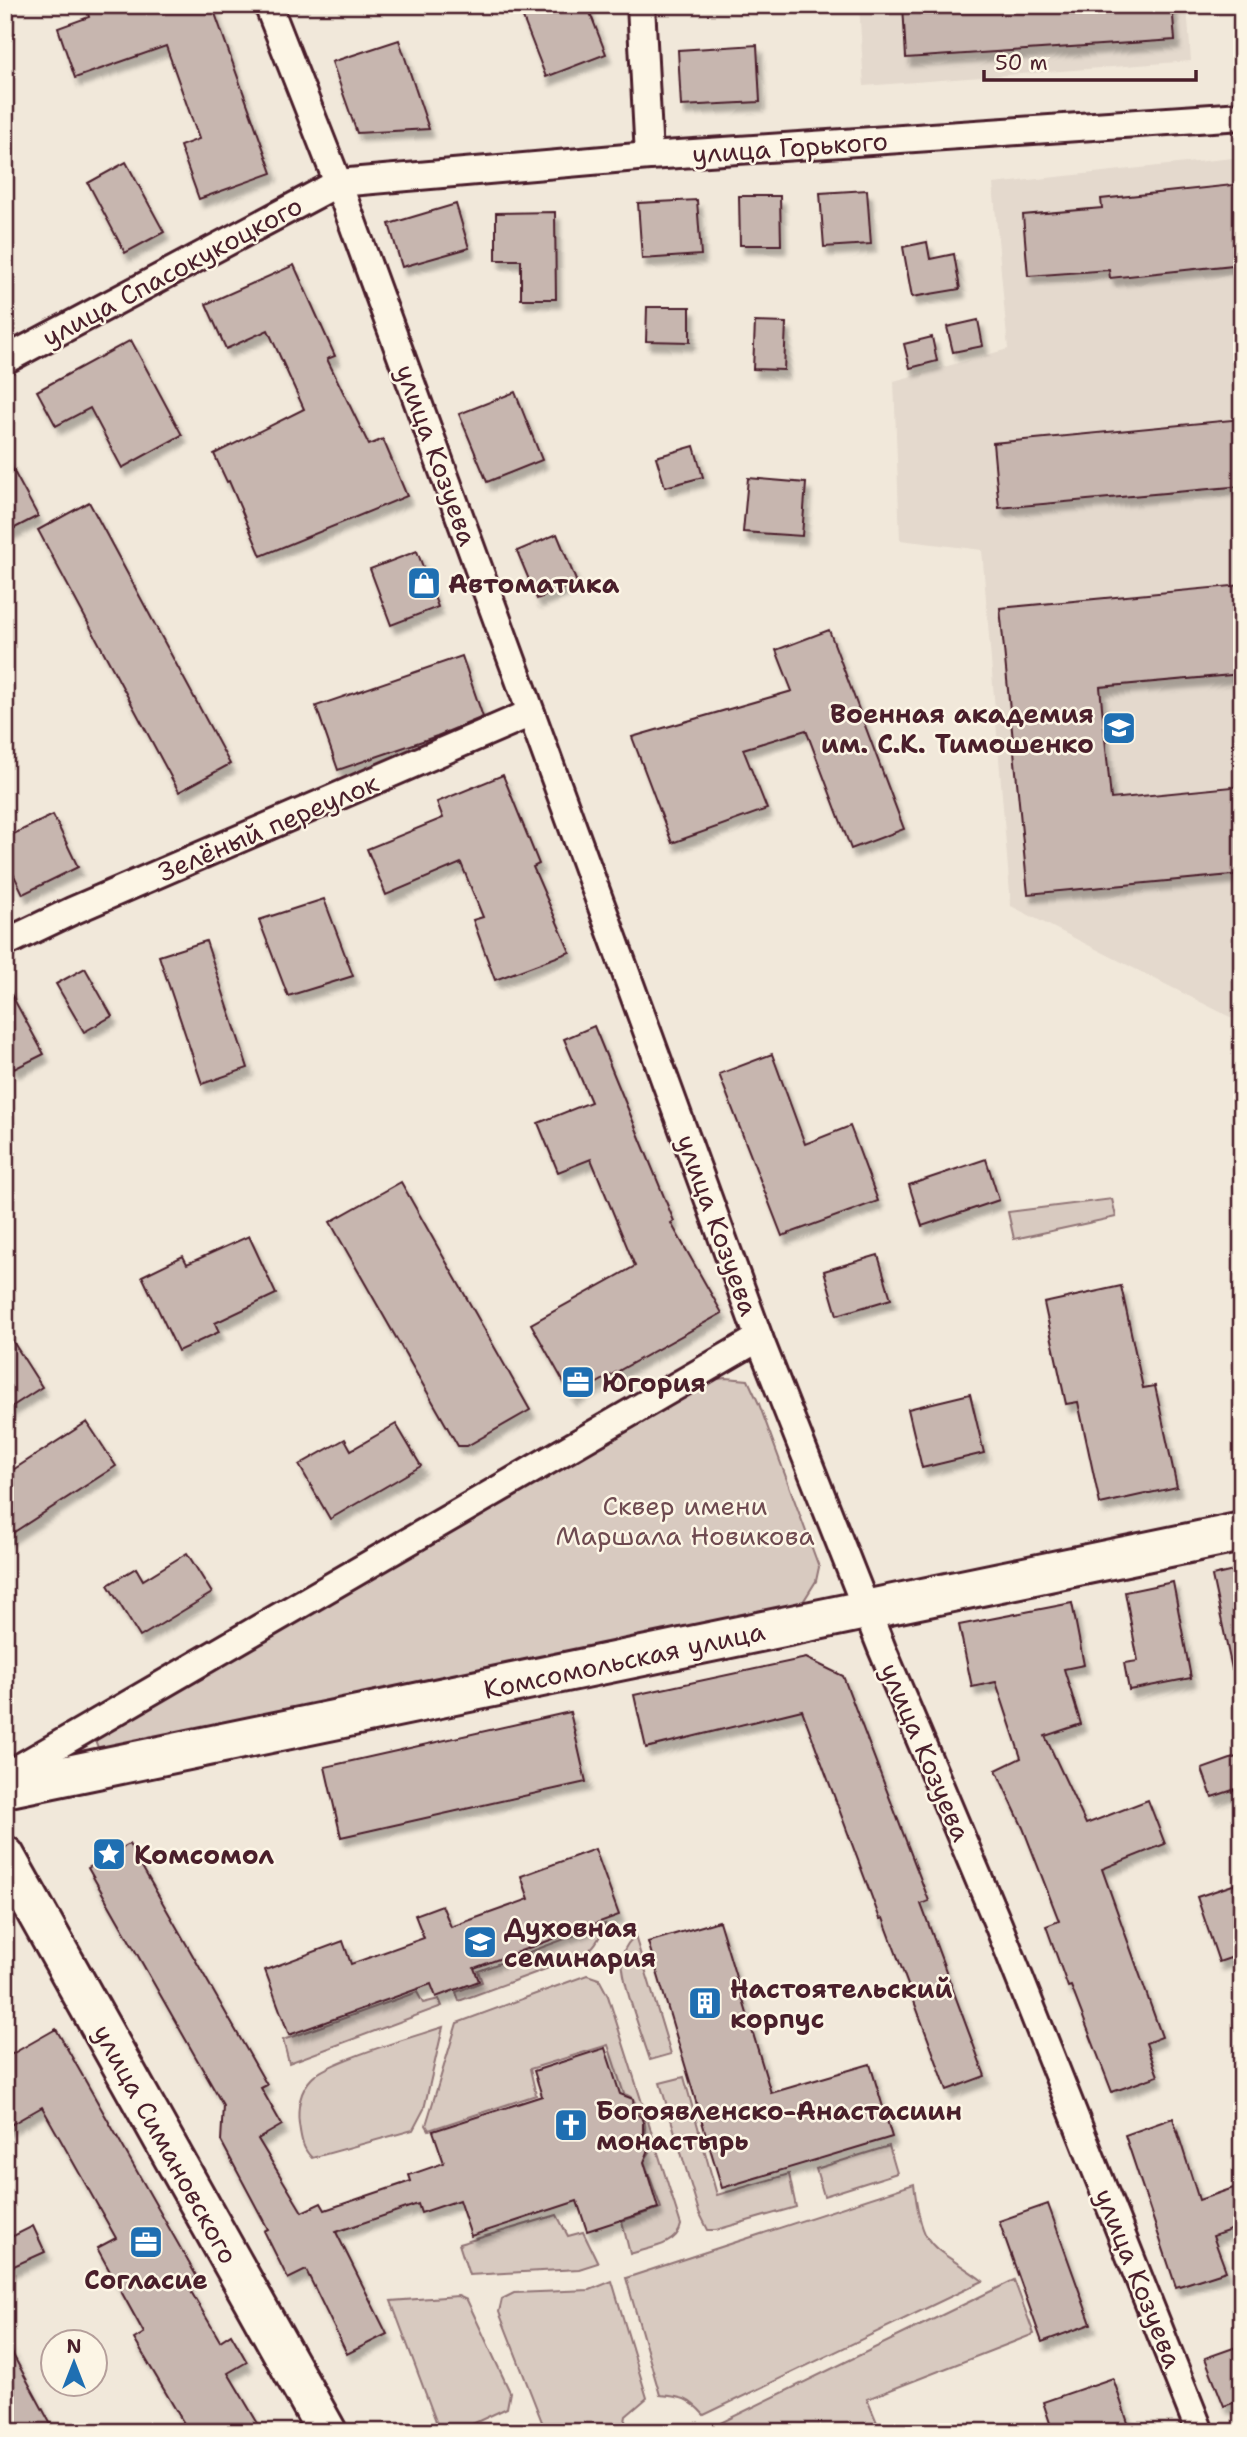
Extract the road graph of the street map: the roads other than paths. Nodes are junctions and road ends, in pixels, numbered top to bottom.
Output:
1 (268, 5) edge
2 (641, 5) edge
3 (1242, 116) edge
4 (649, 156) junction
5 (338, 183) junction
6 (5, 360) edge
7 (531, 713) junction
8 (5, 943) edge
9 (759, 1338) junction
10 (1242, 1532) edge
11 (866, 1609) junction
12 (5, 1776) edge
13 (5, 1788) edge
14 (5, 1856) edge
15 (327, 2432) edge
16 (1200, 2432) edge

1 - 5 street, улица Козуева
2 - 4 street
3 - 4 street, улица Горького
4 - 5 street, улица Горького
5 - 6 street, улица Спасокукоцкого
5 - 7 street, улица Козуева
7 - 8 street, Зелёный переулок
7 - 9 street, улица Козуева
9 - 11 street, улица Козуева
9 - 12 street
10 - 11 street, Комсомольская улица
11 - 13 street, Комсомольская улица
11 - 16 street, улица Козуева
14 - 15 street, улица Симановского

